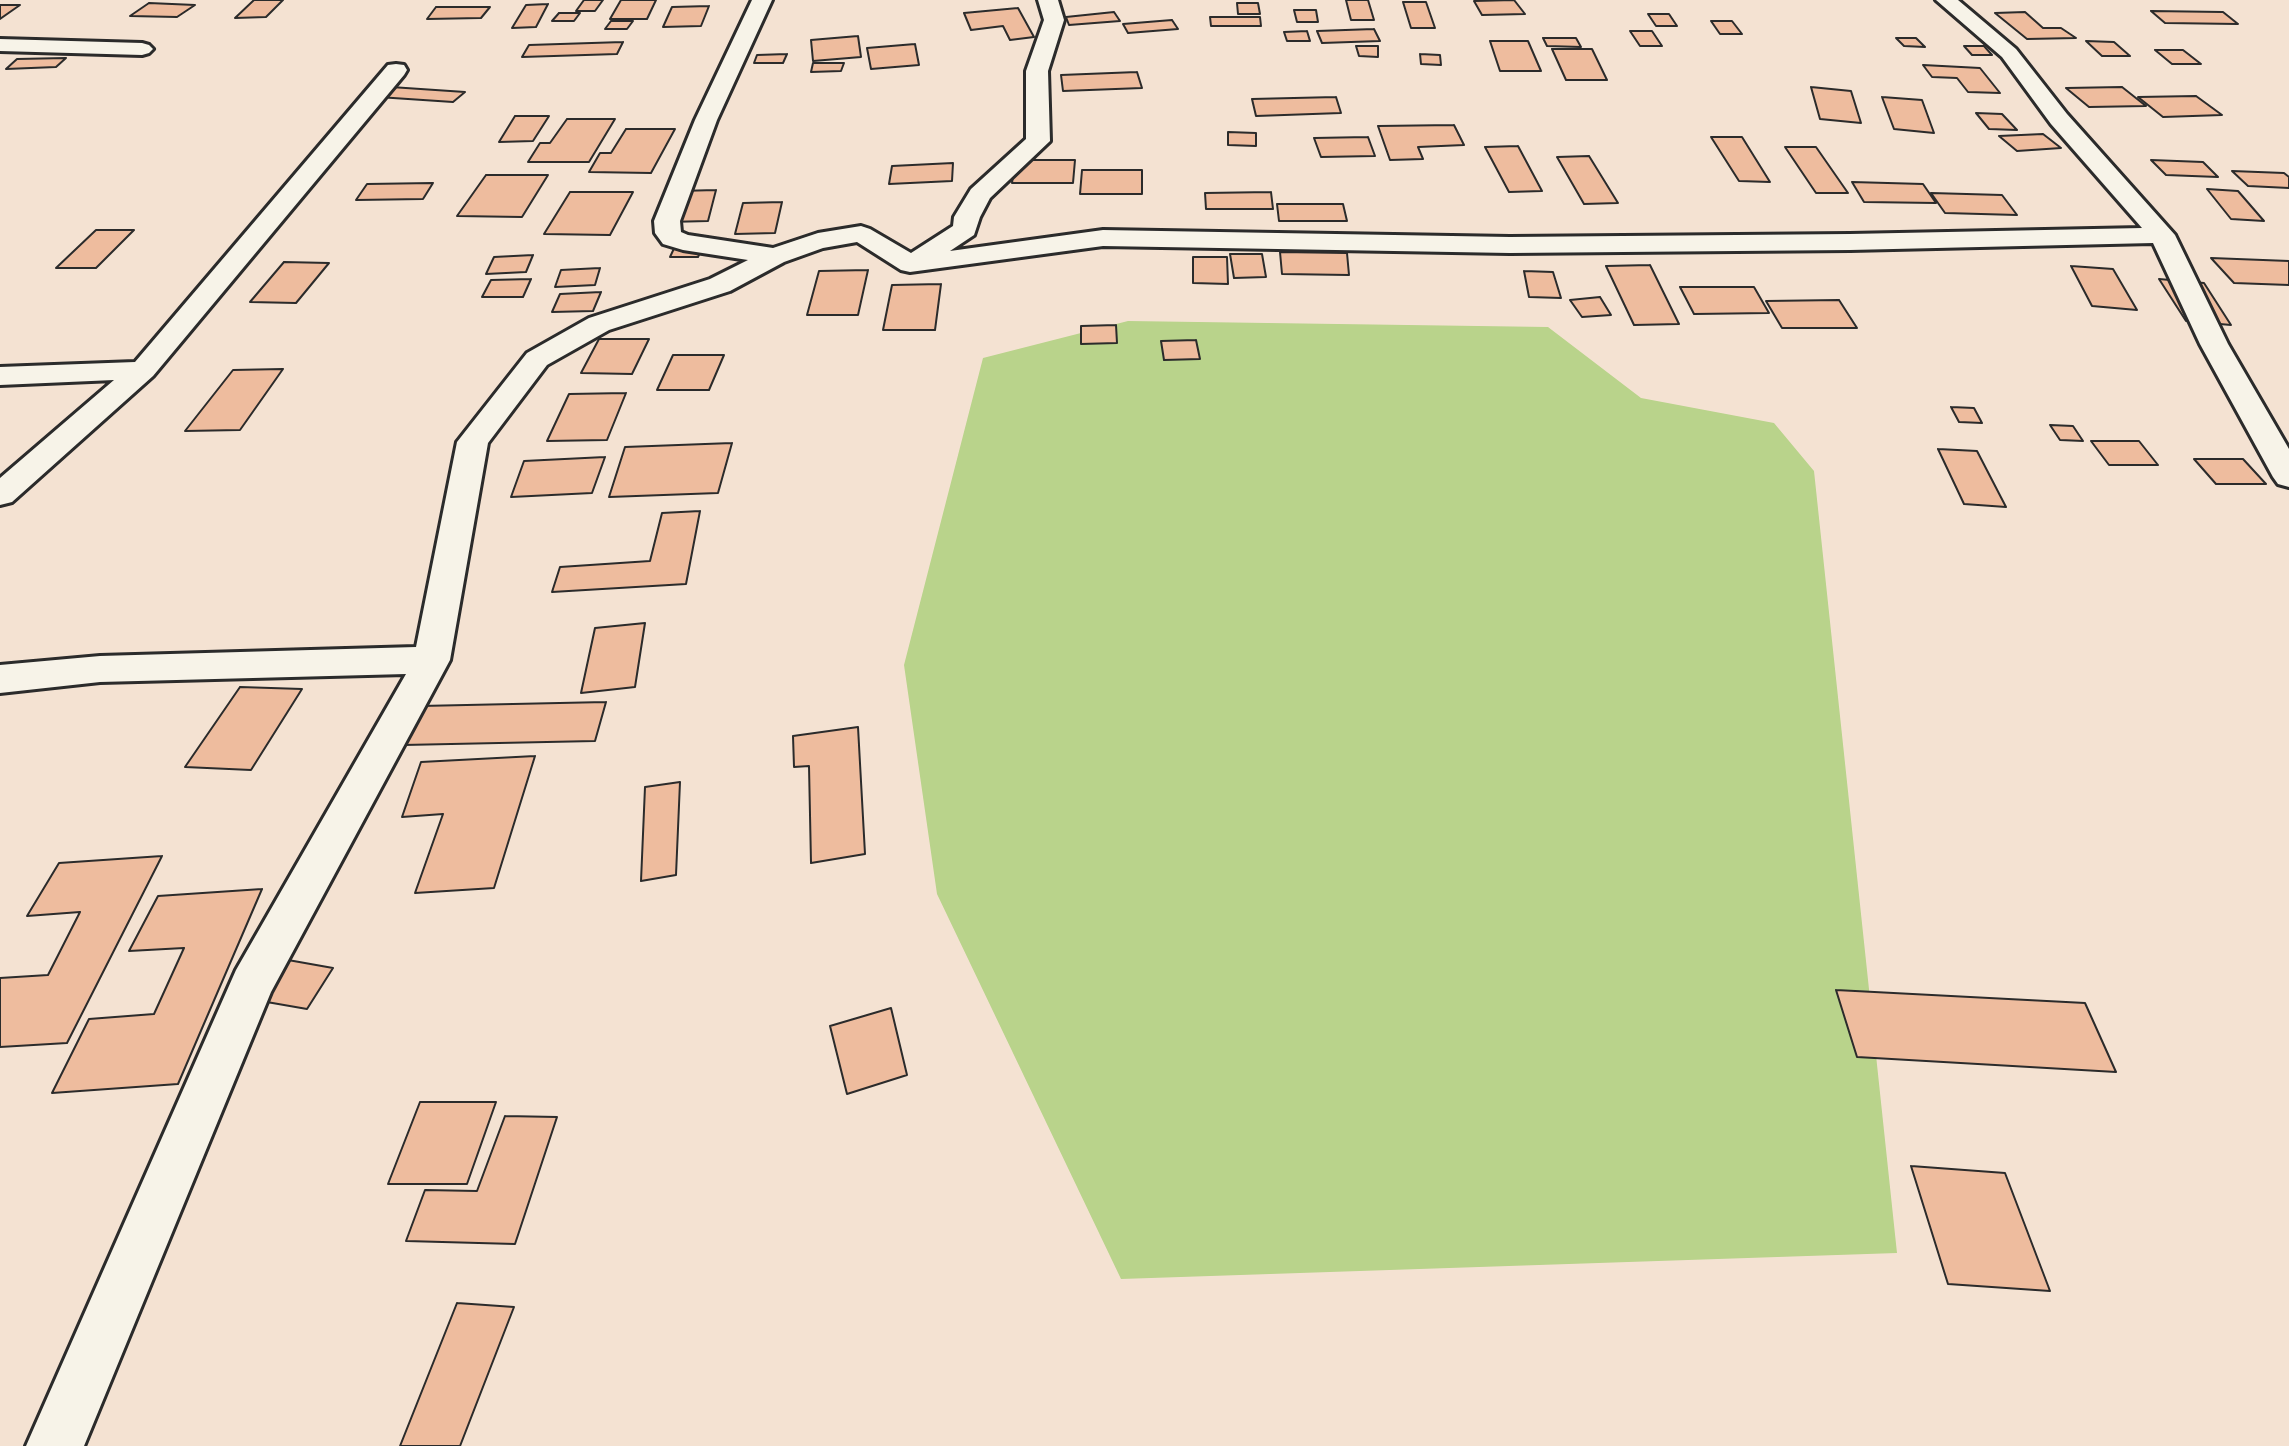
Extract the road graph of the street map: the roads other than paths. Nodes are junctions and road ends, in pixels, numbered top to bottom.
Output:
1 (762, 0) edge
2 (1048, 0) edge
3 (1946, 0) edge
4 (0, 45) edge
5 (142, 49) dead end
6 (396, 70) dead end
7 (2162, 234) junction
8 (775, 256) junction
9 (910, 264) junction
10 (143, 370) junction
11 (0, 376) edge
12 (2289, 477) edge
13 (0, 495) edge
14 (432, 660) junction
15 (0, 679) edge
16 (55, 1446) edge

1 - 8 street
2 - 9 street
3 - 7 street
4 - 5 street
6 - 10 street
7 - 9 street
7 - 12 street
8 - 9 street
8 - 14 street
10 - 11 street
10 - 13 street
14 - 15 street
14 - 16 street

